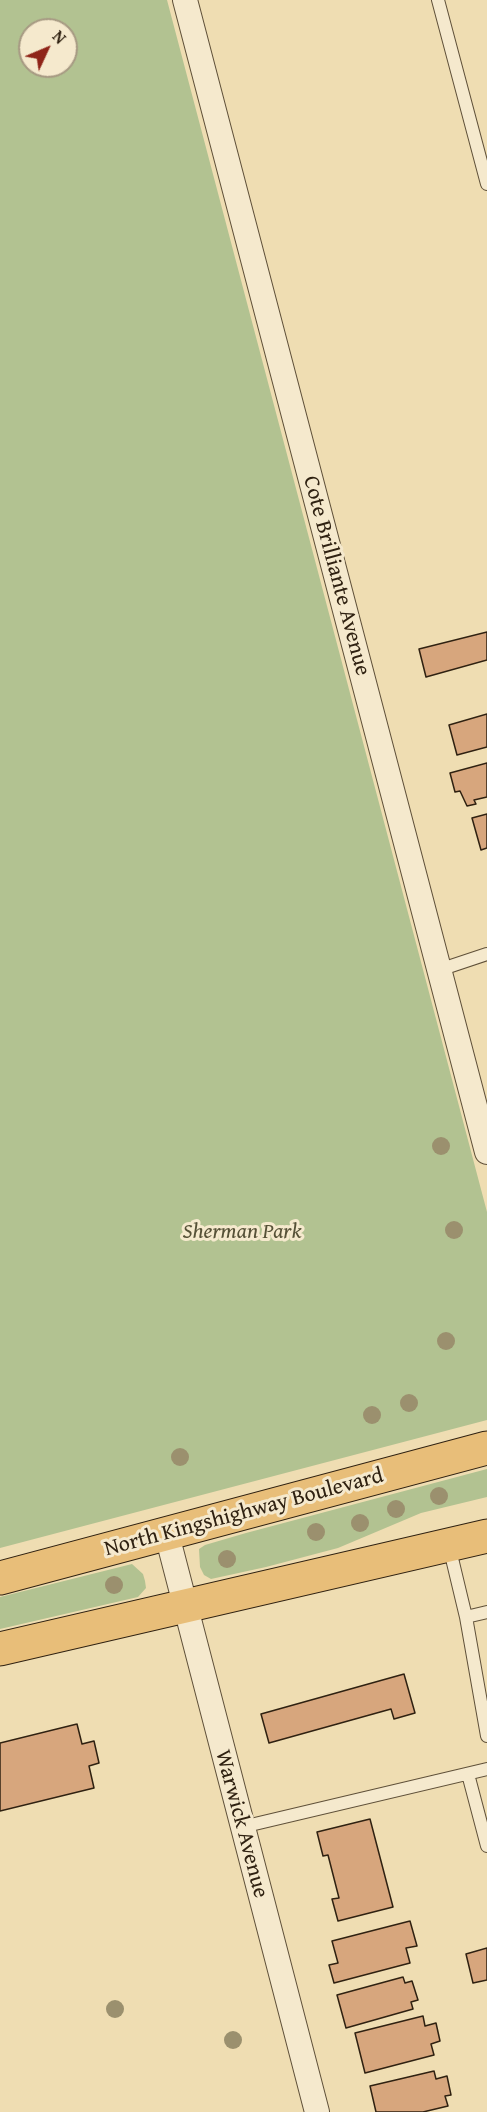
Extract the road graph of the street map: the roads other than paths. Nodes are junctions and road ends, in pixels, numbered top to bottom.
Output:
1 (185, 0) edge
2 (438, 0) edge
3 (487, 184) edge
4 (487, 954) edge
5 (439, 970) junction
6 (487, 1152) edge
7 (487, 1448) edge
8 (167, 1535) junction
9 (487, 1536) edge
10 (449, 1545) junction
11 (0, 1578) edge
12 (185, 1606) junction
13 (487, 1612) edge
14 (466, 1617) junction
15 (0, 1649) edge
16 (487, 1736) edge
17 (487, 1769) edge
18 (468, 1774) junction
19 (242, 1827) junction
20 (487, 1846) edge
21 (317, 2112) edge

1 - 5 street, Cote Brilliante Avenue
2 - 3 lane
4 - 5 lane
5 - 6 street, Cote Brilliante Avenue
7 - 8 main road, North Kingshighway Boulevard
8 - 11 main road, North Kingshighway Boulevard
8 - 12 street, Warwick Avenue
9 - 10 main road
10 - 12 main road
10 - 14 lane
12 - 15 main road
12 - 19 street, Warwick Avenue
13 - 14 lane
14 - 16 lane
17 - 18 lane
18 - 19 lane
18 - 20 lane
19 - 21 street, Warwick Avenue

